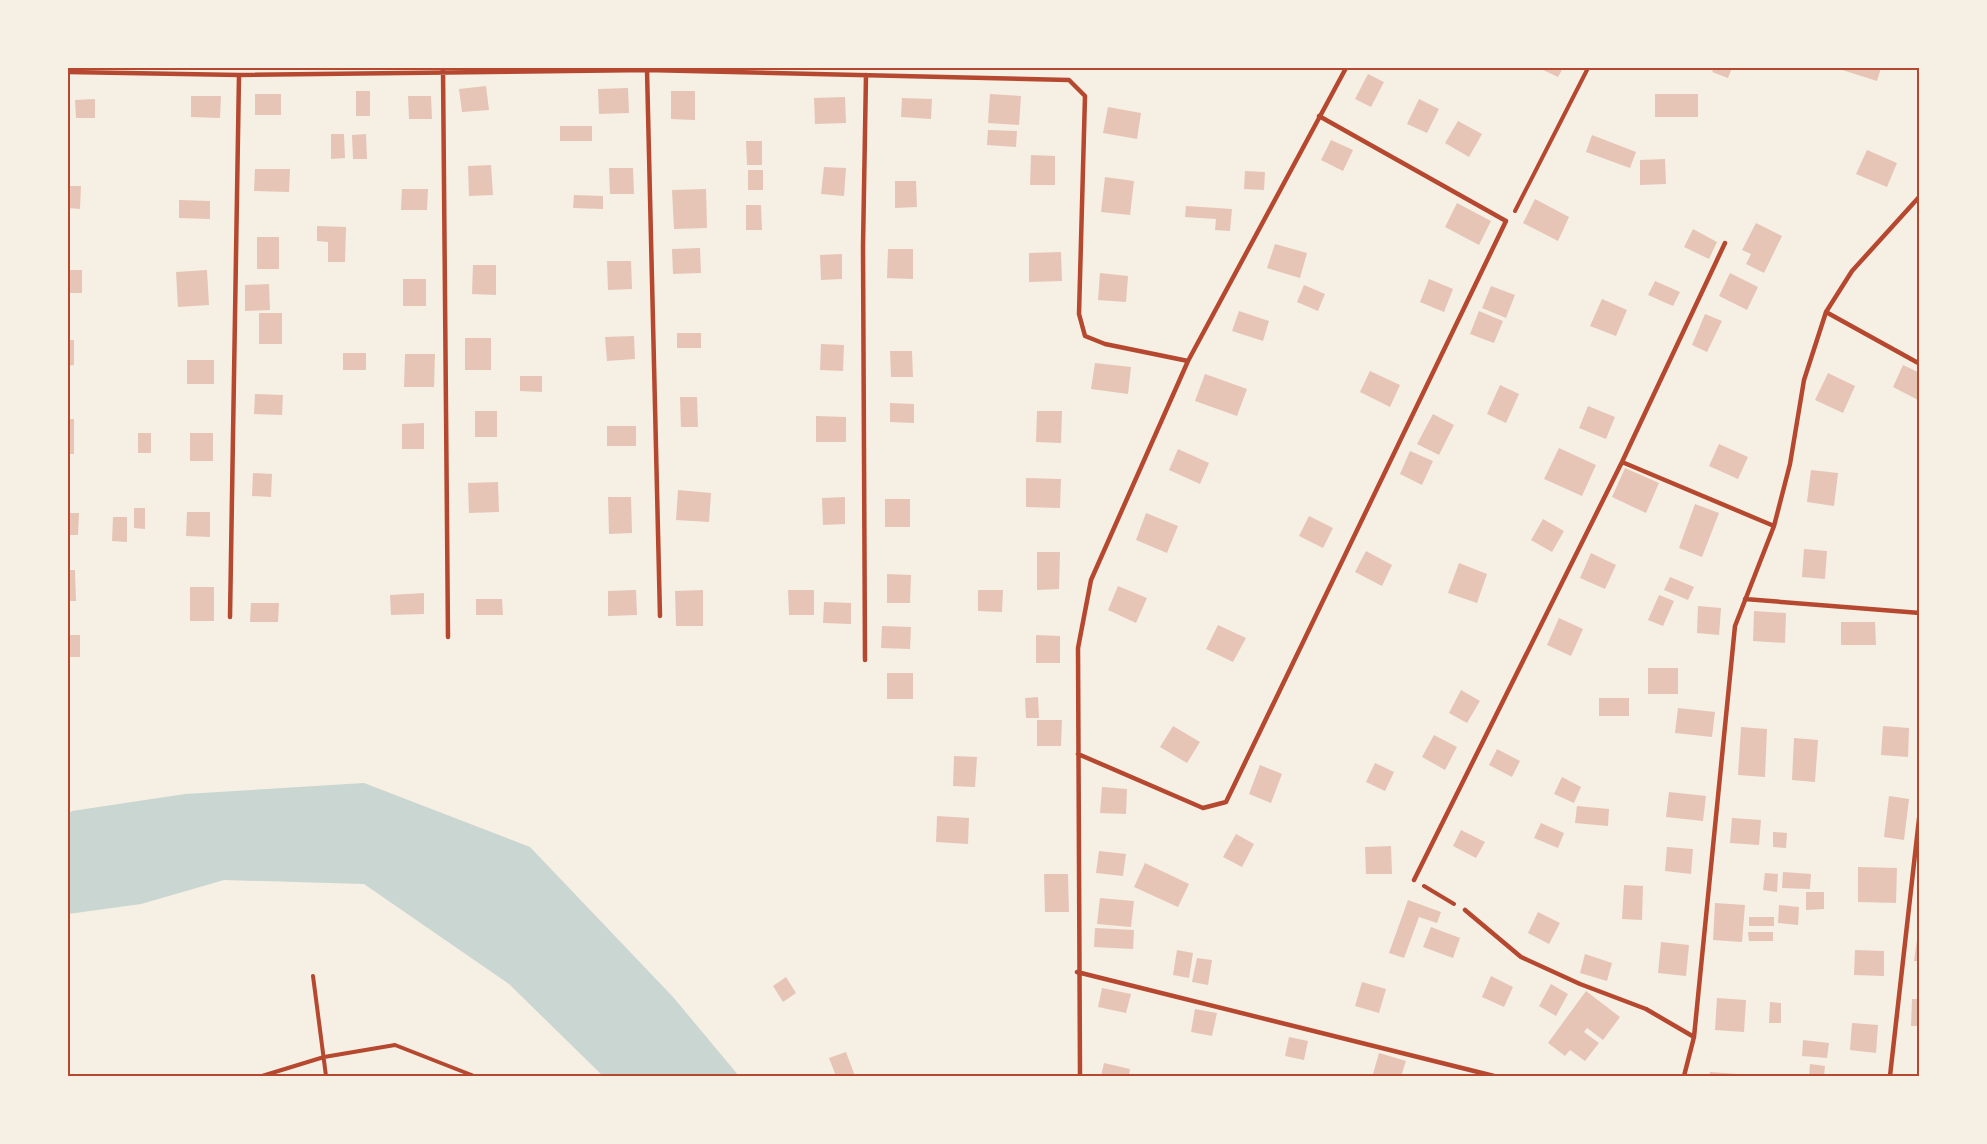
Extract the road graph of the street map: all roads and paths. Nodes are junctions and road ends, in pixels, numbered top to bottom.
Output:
1 (1346, 68) edge
2 (1588, 68) edge
3 (443, 70) edge
4 (647, 70) junction
5 (68, 72) edge
6 (239, 75) junction
7 (866, 75) junction
8 (1319, 116) junction
9 (1920, 196) edge
10 (1506, 220) junction
11 (1725, 243) dead end
12 (1826, 312) junction
13 (1188, 361) junction
14 (1920, 364) edge
15 (1622, 462) junction
16 (1774, 526) junction
17 (1745, 598) junction
18 (1920, 613) edge
19 (660, 616) dead end
20 (230, 618) dead end
21 (448, 638) dead end
22 (865, 660) dead end
23 (1078, 754) junction
24 (1920, 810) edge
25 (1414, 880) joint
26 (1465, 910) joint
27 (1077, 972) junction
28 (313, 976) dead end
29 (1694, 1037) junction
30 (324, 1057) junction
31 (262, 1077) edge
32 (326, 1077) edge
33 (474, 1077) edge
34 (1080, 1077) edge
35 (1494, 1077) edge
36 (1684, 1077) edge
37 (1890, 1077) edge

1 - 8 lane
2 - 10 path
3 - 4 lane
3 - 6 lane
3 - 21 lane
4 - 7 lane
4 - 19 lane
5 - 6 lane
6 - 20 lane
7 - 13 lane
7 - 22 lane
8 - 10 lane
8 - 13 lane
9 - 12 lane
10 - 23 lane
11 - 15 lane
12 - 14 lane
12 - 16 lane
13 - 23 lane
15 - 16 lane
15 - 25 lane
16 - 17 lane
17 - 18 lane
17 - 29 lane
23 - 27 lane
24 - 37 lane
25 - 26 path
26 - 29 lane
27 - 34 lane
27 - 35 lane
28 - 30 path
29 - 36 lane
30 - 31 path
30 - 32 path
30 - 33 path

